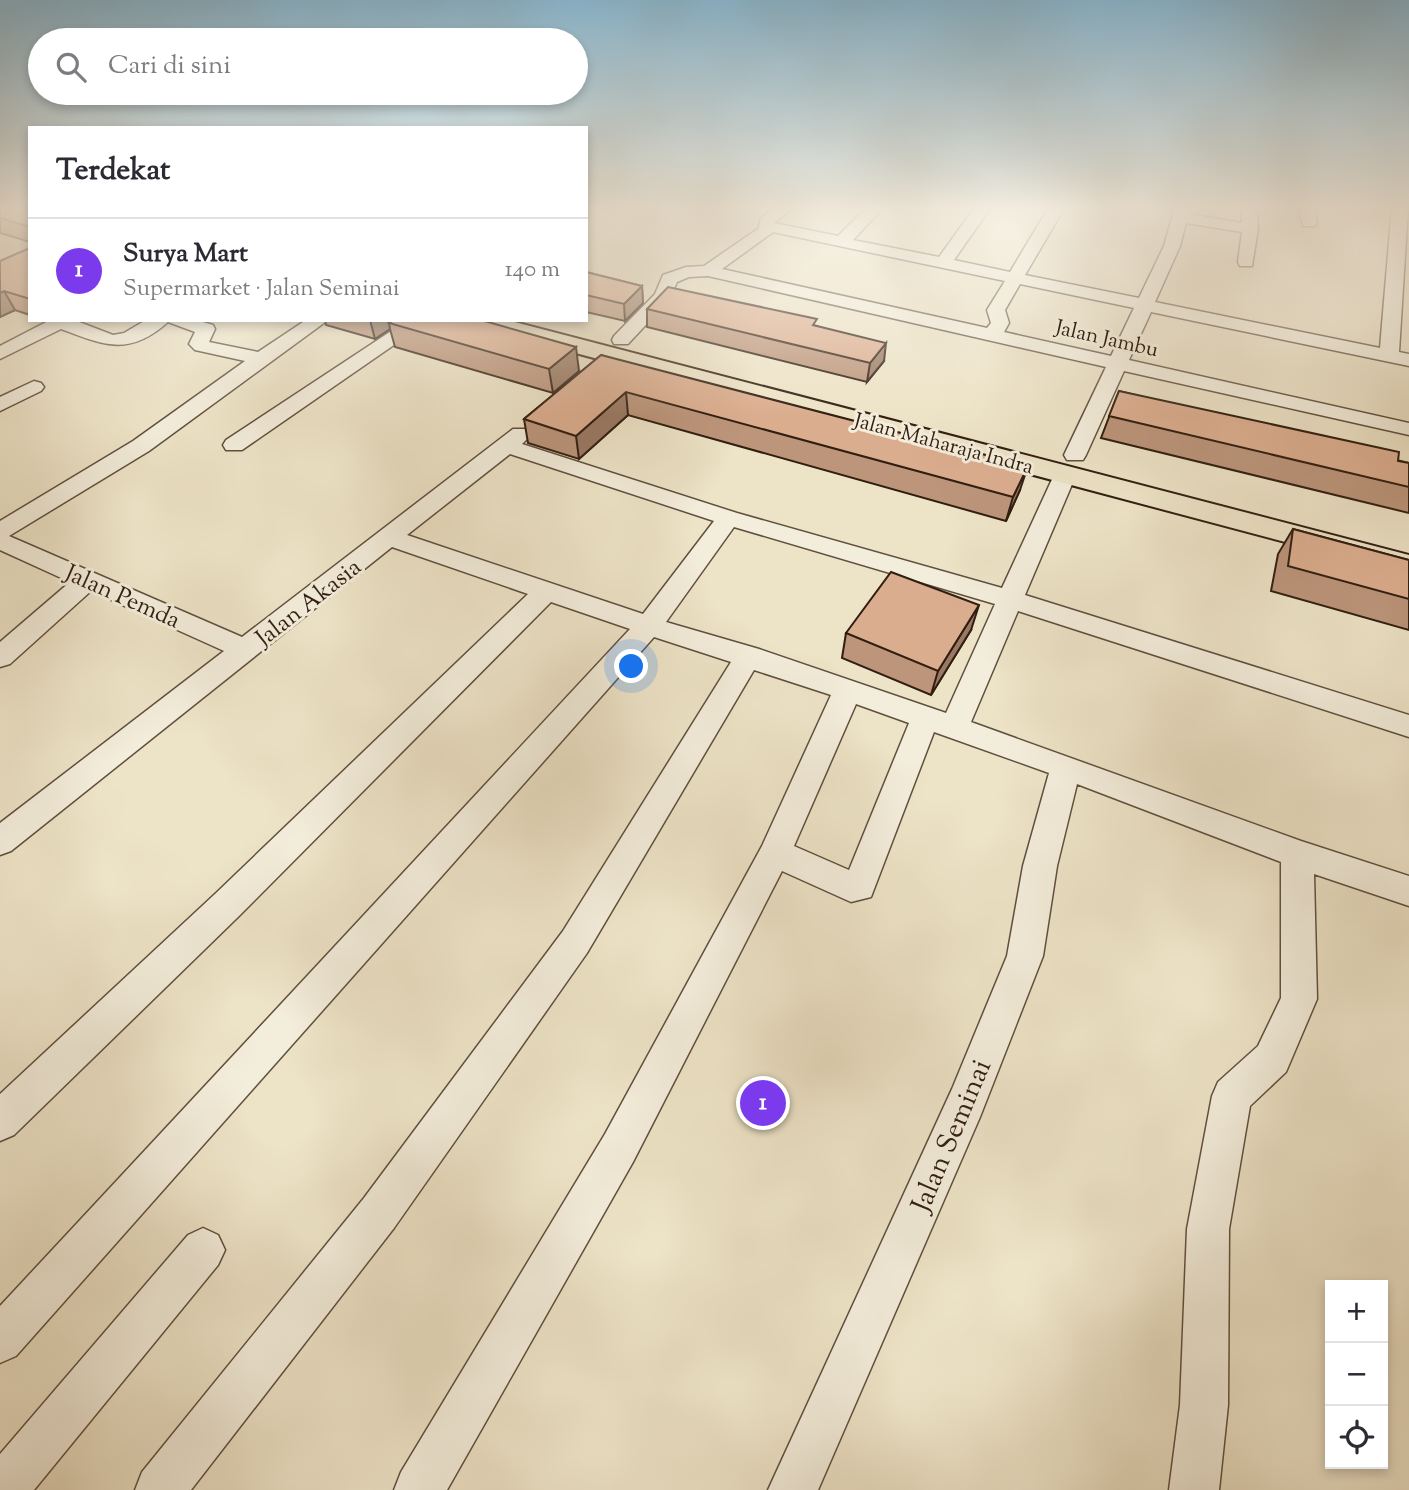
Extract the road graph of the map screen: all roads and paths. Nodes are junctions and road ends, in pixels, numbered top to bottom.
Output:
1 (675, 277) edge
2 (735, 277) edge
3 (1007, 277) edge
4 (1159, 277) edge
5 (1397, 277) edge
6 (1015, 278) junction
7 (1146, 305) junction
8 (62, 322) edge
9 (157, 322) edge
10 (183, 322) edge
11 (316, 322) edge
12 (418, 322) edge
13 (485, 322) edge
14 (546, 322) edge
15 (992, 336) junction
16 (0, 353) edge
17 (1389, 356) junction
18 (608, 357) junction
19 (261, 358) junction
20 (1409, 360) edge
21 (1117, 364) junction
22 (34, 387) dead end
23 (0, 405) edge
24 (539, 419) edge
25 (1409, 429) edge
26 (234, 445) dead end
27 (508, 446) junction
28 (1070, 465) junction
29 (1219, 503) junction
30 (729, 518) junction
31 (0, 531) edge
32 (390, 538) junction
33 (1409, 540) edge
34 (0, 541) edge
35 (1409, 565) edge
36 (88, 580) junction
37 (547, 592) junction
38 (1012, 600) junction
39 (649, 626) junction
40 (247, 650) junction
41 (749, 656) junction
42 (0, 657) edge
43 (848, 690) junction
44 (939, 723) junction
45 (1409, 726) edge
46 (1066, 767) junction
47 (0, 841) edge
48 (775, 853) junction
49 (1297, 854) junction
50 (1409, 891) edge
51 (0, 1121) edge
52 (203, 1250) dead end
53 (0, 1340) edge
54 (2, 1490) edge
55 (160, 1490) edge
56 (419, 1490) edge
57 (793, 1490) edge
58 (1194, 1490) edge

1 - 18 street
2 - 15 street, Jalan Jambu
3 - 6 street, Jalan Jambu
4 - 7 street
5 - 17 street
6 - 7 street, Jalan Jambu
6 - 15 street
7 - 17 street, Jalan Jambu
7 - 21 street
8 - 9 street
8 - 16 street
10 - 19 street
11 - 19 street
12 - 26 street
13 - 18 highway, Jalan Maharaja Indra
14 - 18 highway, Jalan Maharaja Indra
15 - 21 street, Jalan Jambu
17 - 20 street, Jalan Jambu
18 - 28 highway, Jalan Maharaja Indra
19 - 31 street
21 - 25 street, Jalan Jambu
21 - 28 street
22 - 23 street
24 - 27 street, Jalan Akasia
27 - 30 street
27 - 32 street, Jalan Akasia
28 - 29 highway, Jalan Maharaja Indra
28 - 38 street
29 - 33 highway, Jalan Maharaja Indra
29 - 35 highway, Jalan Maharaja Indra
30 - 38 street
30 - 39 street
32 - 37 street
32 - 40 street, Jalan Akasia
34 - 36 street, Jalan Pemda
36 - 40 street, Jalan Pemda
36 - 42 street
37 - 39 street
37 - 51 street
38 - 44 street
38 - 45 street
39 - 41 street
39 - 53 street
40 - 47 street, Jalan Akasia
41 - 43 street
41 - 55 street
43 - 44 street
43 - 48 street
44 - 46 street
44 - 48 street
46 - 49 street
46 - 57 street, Jalan Seminai
48 - 56 street
49 - 50 street
49 - 58 street
52 - 54 street

